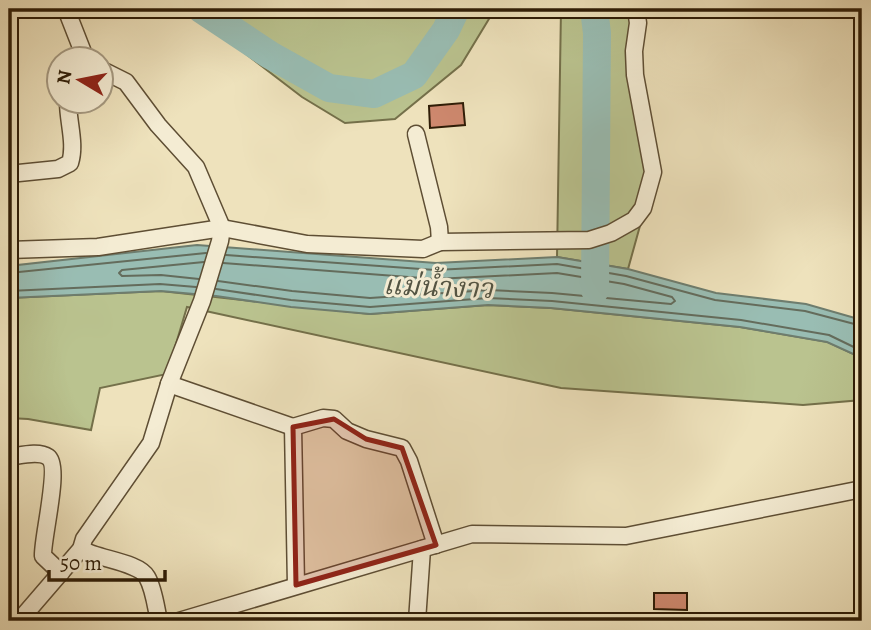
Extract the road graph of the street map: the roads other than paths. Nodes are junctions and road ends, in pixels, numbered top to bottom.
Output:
1 (66, 9) edge
2 (636, 9) edge
3 (81, 46) edge
4 (116, 77) edge
5 (68, 116) edge
6 (415, 134) dead end
7 (9, 174) edge
8 (221, 235) junction
9 (440, 242) junction
10 (9, 250) edge
11 (169, 384) junction
12 (293, 427) junction
13 (9, 457) edge
14 (862, 489) edge
15 (429, 547) junction
16 (81, 549) junction
17 (61, 573) junction
18 (296, 585) junction
19 (19, 621) edge
20 (159, 621) edge
21 (179, 621) edge
22 (416, 621) edge

1 - 3 street
2 - 9 street
4 - 8 street
5 - 7 street
6 - 9 street
8 - 9 street
8 - 10 street
8 - 11 street
11 - 12 street
11 - 16 street
12 - 15 street
12 - 18 street
13 - 17 street
14 - 15 street
15 - 18 street
15 - 22 street
16 - 17 street
16 - 20 street
17 - 19 street
18 - 21 street

